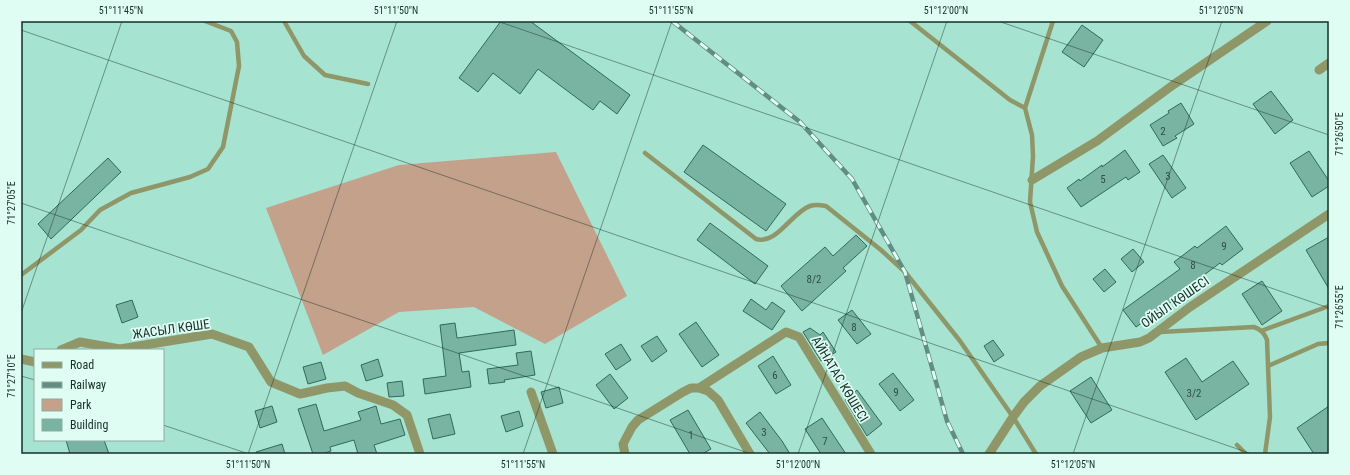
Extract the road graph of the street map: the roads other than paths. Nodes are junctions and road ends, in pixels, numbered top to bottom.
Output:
1 (205, 21) edge
2 (284, 21) edge
3 (910, 21) edge
4 (1053, 21) edge
5 (1267, 21) edge
6 (1329, 63) edge
7 (1319, 70) dead end
8 (368, 84) dead end
9 (1025, 108) junction
10 (645, 153) dead end
11 (1032, 180) junction
12 (1329, 214) edge
13 (21, 275) edge
14 (1329, 306) edge
15 (1156, 332) junction
16 (1261, 332) junction
17 (1329, 343) edge
18 (1102, 348) junction
19 (63, 349) edge
20 (120, 349) edge
21 (120, 349) edge
22 (21, 359) edge
23 (34, 362) edge
24 (1268, 366) junction
25 (699, 388) junction
26 (531, 392) dead end
27 (1013, 417) junction
28 (1237, 444) dead end
29 (420, 454) edge
30 (553, 454) edge
31 (625, 454) edge
32 (750, 454) edge
33 (871, 454) edge
34 (989, 454) edge
35 (1036, 454) edge
36 (1246, 454) edge
37 (1265, 454) edge

1 - 13 lane
2 - 8 lane
3 - 9 lane
4 - 9 lane
5 - 11 street
6 - 7 street
9 - 11 lane
10 - 27 lane
11 - 18 lane
12 - 15 street, ОЙЫЛ КӨШЕСІ
14 - 16 lane
15 - 16 lane
15 - 18 street, ОЙЫЛ КӨШЕСІ
16 - 24 lane
17 - 24 lane
18 - 27 street, ОЙЫЛ КӨШЕСІ
19 - 20 street, ЖАСЫЛ КӨШЕ
21 - 29 street, ЖАСЫЛ КӨШЕ
22 - 23 street
24 - 37 lane
25 - 31 street
25 - 32 street
25 - 33 street, АЙНАТАС КӨШЕСІ
26 - 30 street
27 - 34 street, ОЙЫЛ КӨШЕСІ
27 - 35 lane
28 - 36 lane

